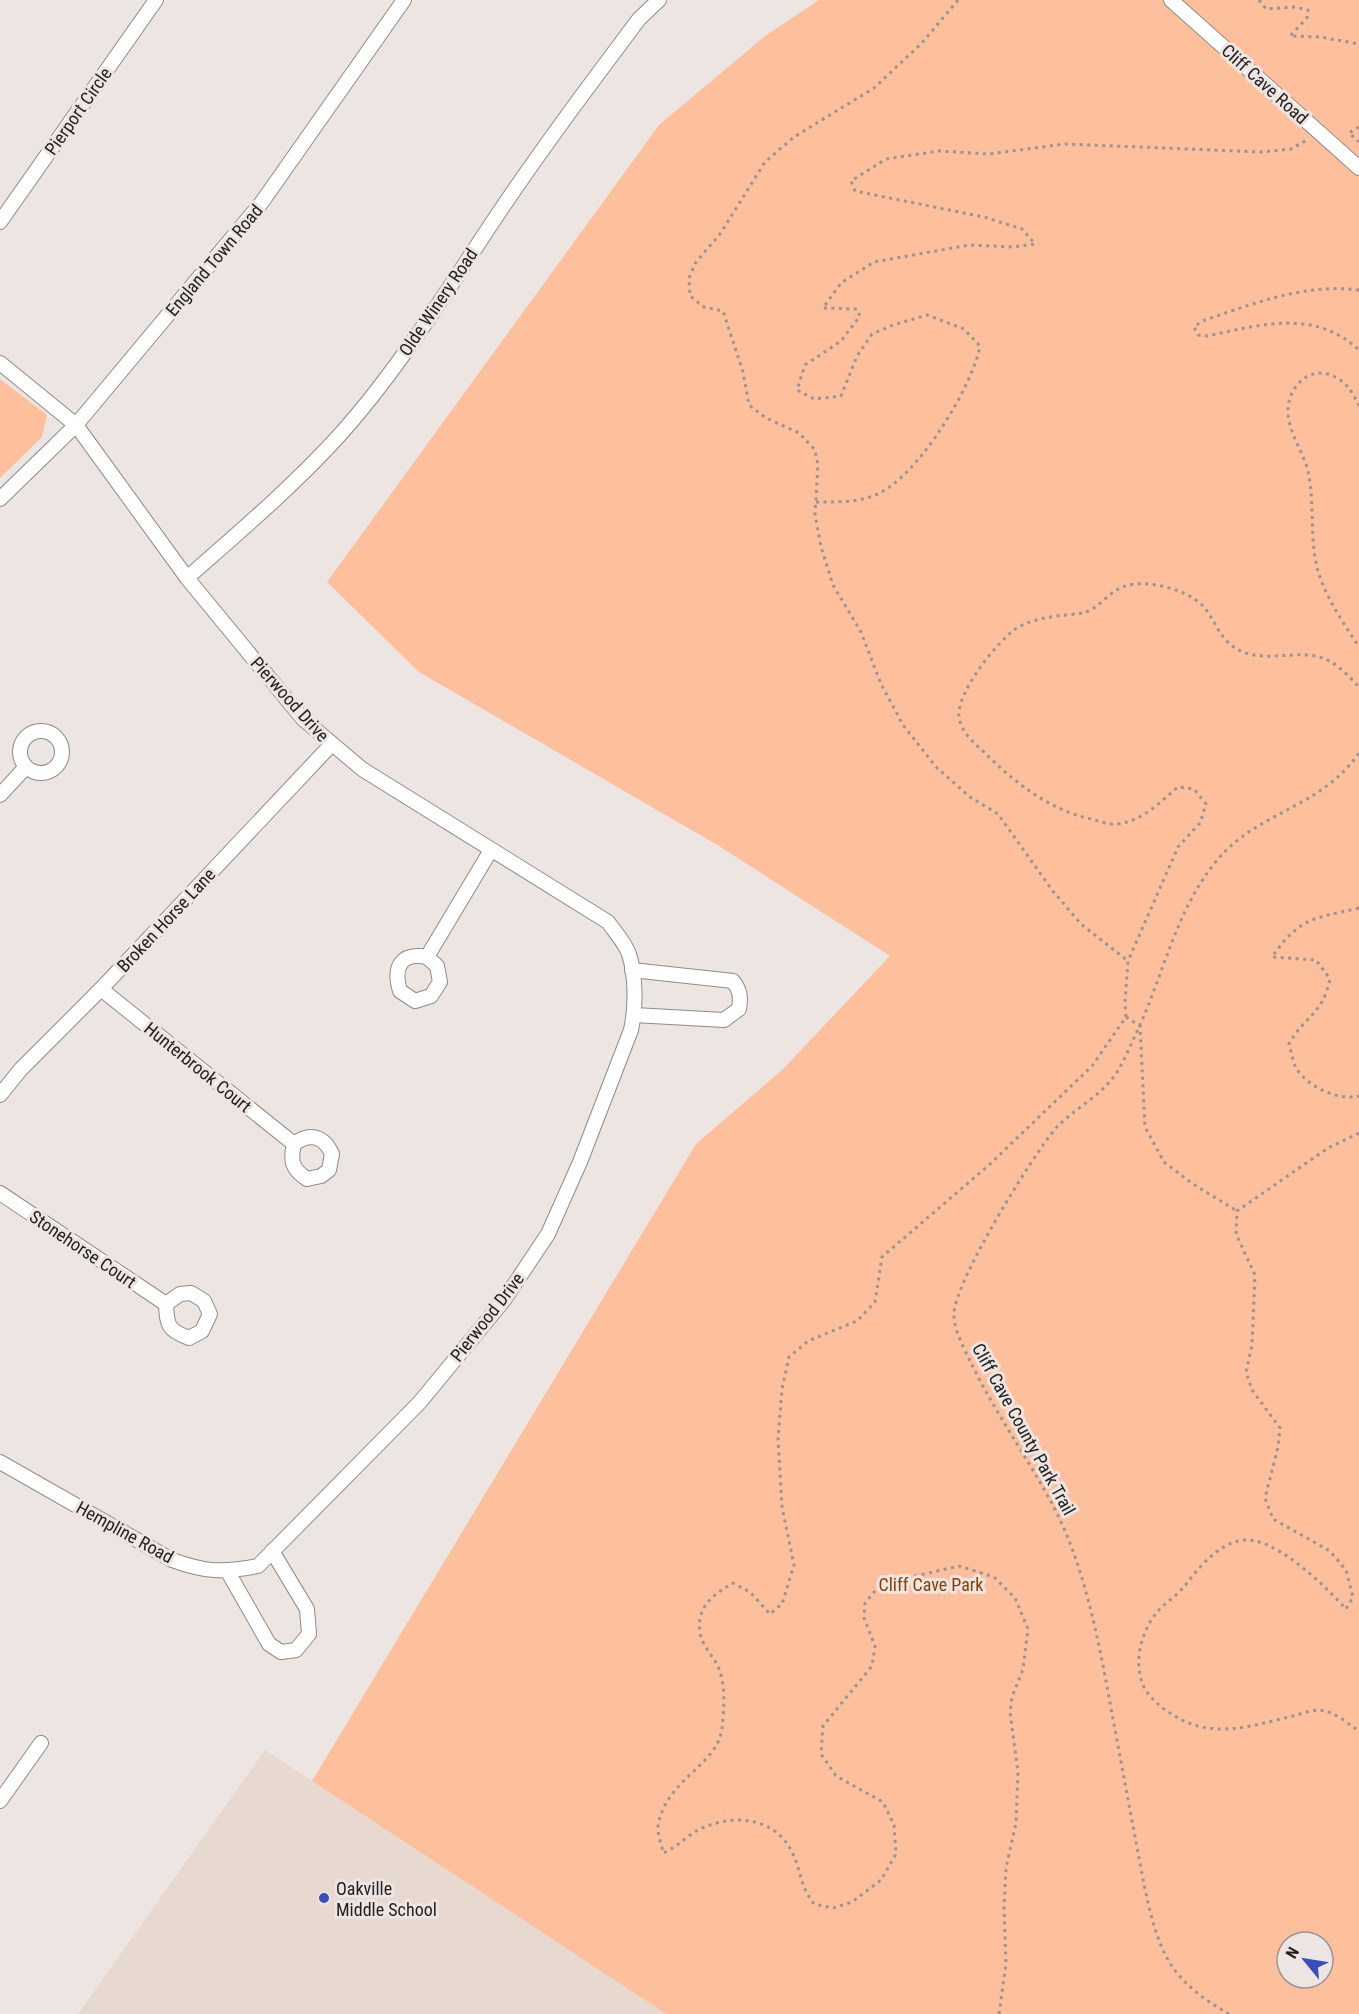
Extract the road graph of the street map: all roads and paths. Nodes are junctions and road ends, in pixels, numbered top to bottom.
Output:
1 (156, 0) edge
2 (404, 0) edge
3 (658, 0) edge
4 (958, 0) edge
5 (1171, 0) edge
6 (1259, 0) edge
7 (1359, 44) edge
8 (1359, 127) edge
9 (1319, 133) junction
10 (1359, 142) edge
11 (1359, 168) edge
12 (0, 222) edge
13 (1359, 290) edge
14 (1359, 350) edge
15 (0, 363) edge
16 (1359, 406) edge
17 (76, 425) junction
18 (0, 499) edge
19 (816, 502) junction
20 (187, 578) junction
21 (1359, 647) edge
22 (1359, 687) edge
23 (331, 745) junction
24 (1359, 753) edge
25 (25, 768) dead end
26 (0, 795) edge
27 (491, 850) junction
28 (1359, 908) edge
29 (427, 957) dead end
30 (1128, 961) junction
31 (632, 970) junction
32 (101, 989) junction
33 (634, 1015) junction
34 (1126, 1017) junction
35 (1140, 1026) junction
36 (0, 1095) edge
37 (1359, 1096) edge
38 (1359, 1133) edge
39 (294, 1144) dead end
40 (0, 1193) edge
41 (1237, 1211) junction
42 (166, 1304) dead end
43 (0, 1462) edge
44 (272, 1551) junction
45 (258, 1566) joint
46 (228, 1572) junction
47 (1359, 1731) edge
48 (41, 1743) dead end
49 (0, 1801) edge
50 (999, 2014) edge
51 (1229, 2014) edge

1 - 12 street, Pierport Circle
2 - 17 street, England Town Road
3 - 20 street, Olde Winery Road
4 - 19 path
5 - 9 street, Cliff Cave Road
6 - 7 path
8 - 10 path
9 - 11 street, Cliff Cave Road
9 - 19 path
13 - 14 path
15 - 17 street, Pierwood Drive
16 - 21 path
17 - 18 street, England Town Road
17 - 20 street, Pierwood Drive
19 - 30 path
20 - 23 street, Pierwood Drive
22 - 30 path
23 - 27 street, Pierwood Drive
23 - 32 street, Broken Horse Lane
24 - 35 path, Cliff Cave County Park Trail
25 - 26 street
27 - 29 street
27 - 31 street, Pierwood Drive
28 - 37 path
30 - 34 path
31 - 33 street, Pierwood Drive
31 - 33 street
32 - 36 street, Broken Horse Lane
32 - 39 street, Hunterbrook Court
33 - 44 street, Pierwood Drive
34 - 35 path
34 - 50 path
35 - 41 path
35 - 51 path, Cliff Cave County Park Trail
38 - 41 path
40 - 42 street, Stonehorse Court
41 - 47 path
43 - 46 street, Hempline Road
44 - 45 street, Pierwood Drive
44 - 46 street
45 - 46 street, Hempline Road
48 - 49 street

